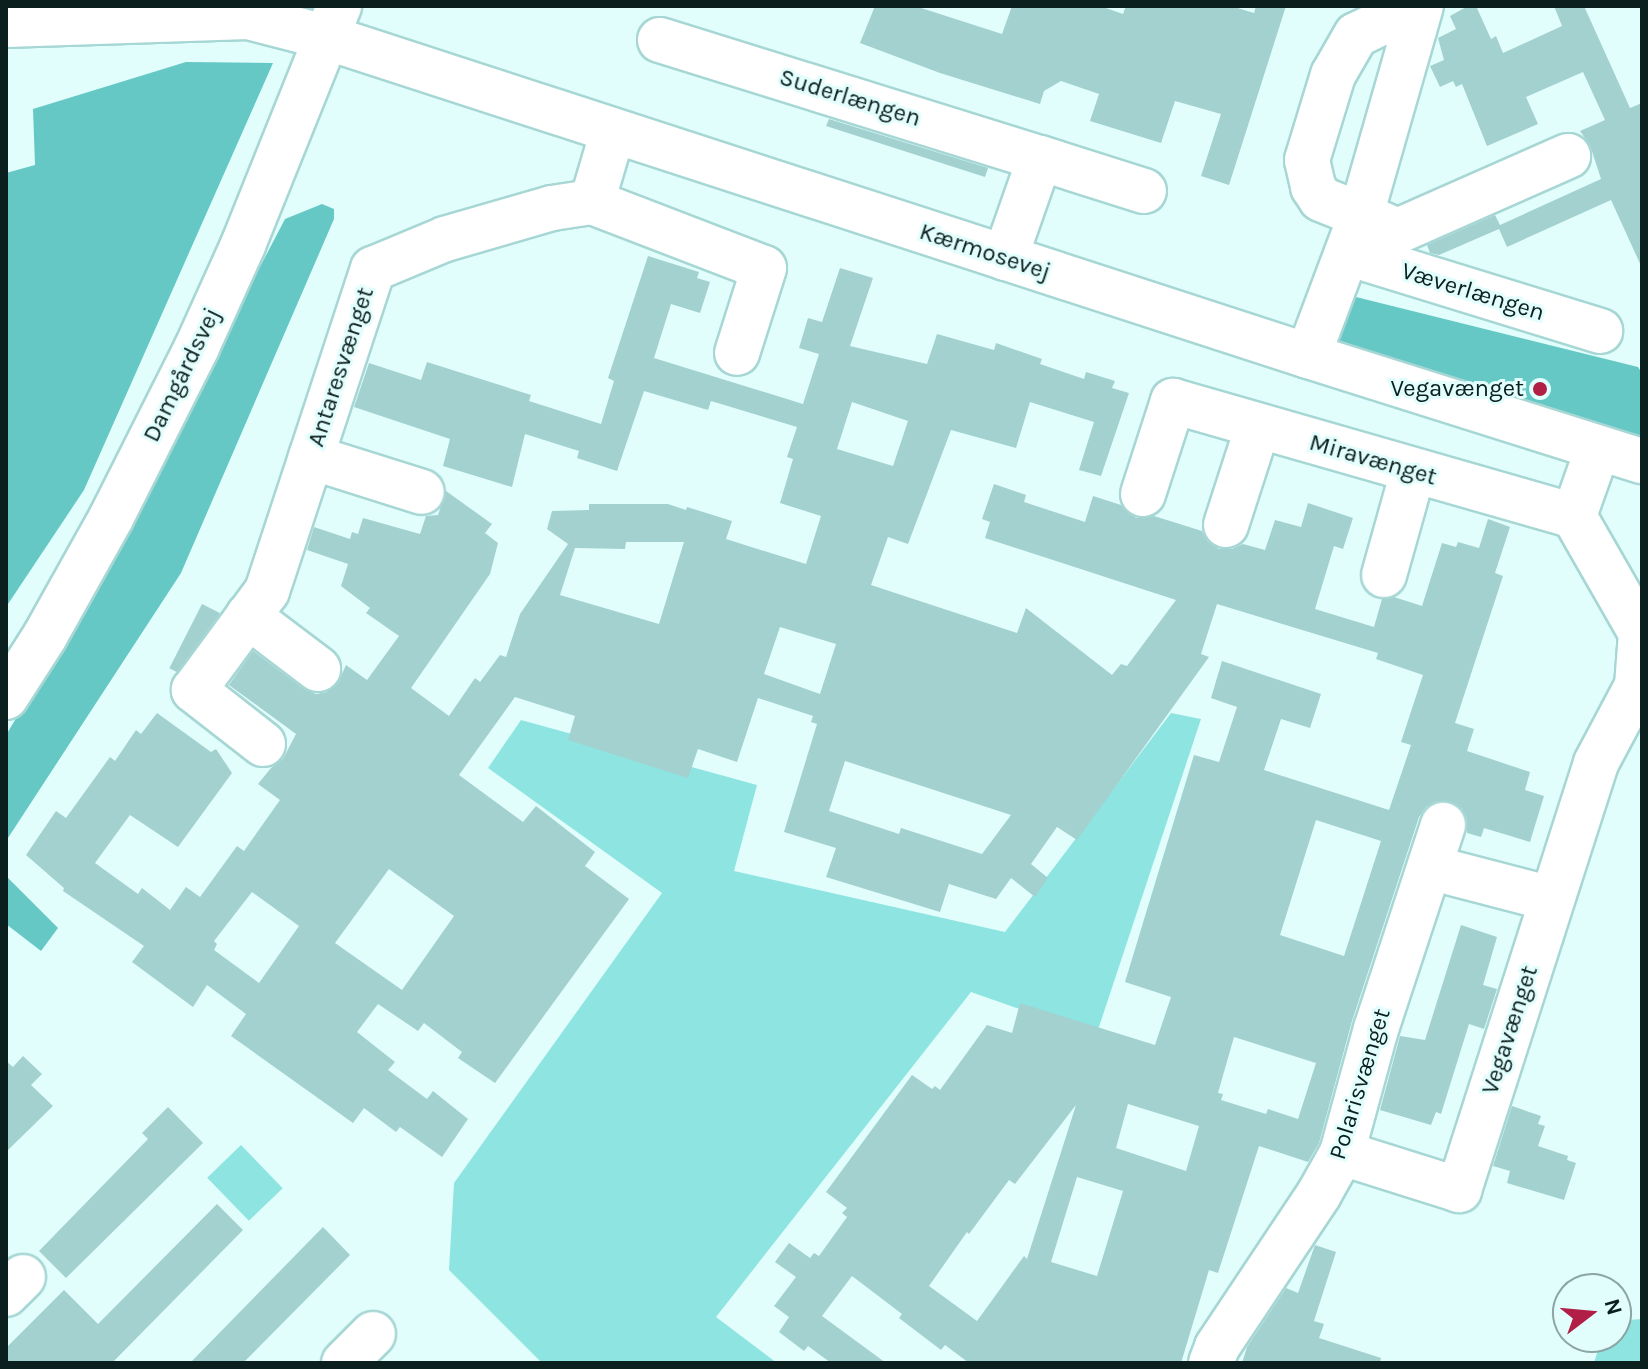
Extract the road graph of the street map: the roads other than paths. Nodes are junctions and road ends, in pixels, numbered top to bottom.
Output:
1 (229, 12) edge
2 (1418, 18) edge
3 (334, 22) edge
4 (6, 25) edge
5 (660, 40) dead end
6 (613, 131) junction
7 (1568, 156) dead end
8 (1040, 158) junction
9 (1144, 191) dead end
10 (572, 205) junction
11 (1354, 234) junction
12 (1005, 258) junction
13 (1600, 331) dead end
14 (737, 353) dead end
15 (1308, 356) junction
16 (1258, 426) junction
17 (1598, 448) junction
18 (311, 457) junction
19 (1642, 461) edge
20 (1413, 472) junction
21 (422, 492) dead end
22 (1143, 494) dead end
23 (1574, 516) junction
24 (1226, 525) dead end
25 (1384, 575) dead end
26 (248, 616) junction
27 (1641, 633) edge
28 (318, 669) dead end
29 (6, 697) edge
30 (263, 744) dead end
31 (1443, 825) dead end
32 (1452, 873) dead end
33 (1552, 899) junction
34 (1342, 1153) junction
35 (1211, 1363) edge

1 - 3 street
1 - 4 street
2 - 11 street
2 - 11 street
3 - 6 street, Kærmosevej
3 - 29 street, Damgårdsvej
5 - 8 street, Suderlængen
6 - 10 street
6 - 12 street, Kærmosevej
7 - 11 street, Væverlængen
8 - 9 street, Suderlængen
8 - 12 street
10 - 14 street
10 - 18 street, Antaresvænget
11 - 13 street, Væverlængen
11 - 15 street
12 - 15 street, Kærmosevej
15 - 17 street, Kærmosevej
16 - 20 street, Miravænget
16 - 22 street, Miravænget
16 - 24 street
17 - 19 street, Kærmosevej
17 - 23 street
18 - 21 street
18 - 26 street, Antaresvænget
20 - 23 street, Miravænget
20 - 25 street
23 - 27 street, Vegavænget
26 - 28 street
26 - 30 street, Antaresvænget
27 - 33 street, Vegavænget
31 - 34 street, Polarisvænget
32 - 33 street
33 - 34 street, Vegavænget
34 - 35 street, Polarisvænget

